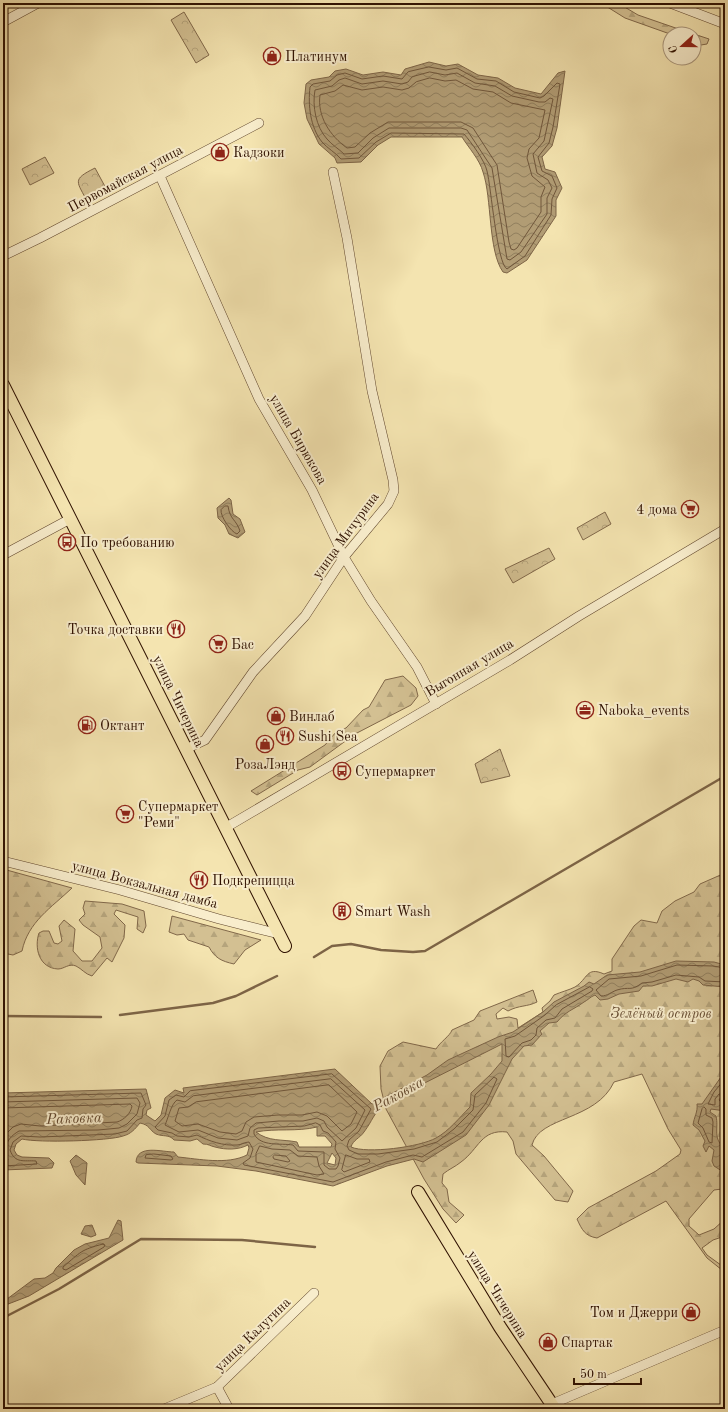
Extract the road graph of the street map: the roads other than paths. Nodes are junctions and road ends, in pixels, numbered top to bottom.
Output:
1 (38, 3) edge
2 (670, 3) edge
3 (3, 22) edge
4 (725, 24) edge
5 (259, 123) dead end
6 (333, 172) dead end
7 (160, 176) junction
8 (3, 256) edge
9 (3, 385) edge
10 (70, 519) junction
11 (725, 529) edge
12 (3, 555) edge
13 (344, 558) junction
14 (436, 704) junction
15 (186, 749) junction
16 (225, 828) junction
17 (3, 861) edge
18 (279, 934) junction
19 (285, 946) dead end
20 (418, 1192) dead end
21 (314, 1293) dead end
22 (725, 1330) edge
23 (217, 1387) junction
24 (553, 1406) edge
25 (164, 1409) edge
26 (229, 1409) edge

1 - 3 street
2 - 4 street
5 - 7 street, Первомайская улица
6 - 13 street, улица Мичурина
7 - 8 street, Первомайская улица
7 - 13 street, улица Бирюкова
9 - 10 main road, улица Чичерина
10 - 12 street
10 - 15 main road, улица Чичерина
11 - 14 street, Выгонная улица
13 - 14 street, улица Бирюкова
13 - 15 street, улица Мичурина
14 - 16 street, Выгонная улица
15 - 16 main road, улица Чичерина
16 - 18 main road, улица Чичерина
17 - 18 street, улица Вокзальная дамба
18 - 19 main road, улица Чичерина
20 - 24 main road, улица Чичерина
21 - 23 street, улица Калугина
22 - 24 street
23 - 25 street, улица Калугина
23 - 26 street

